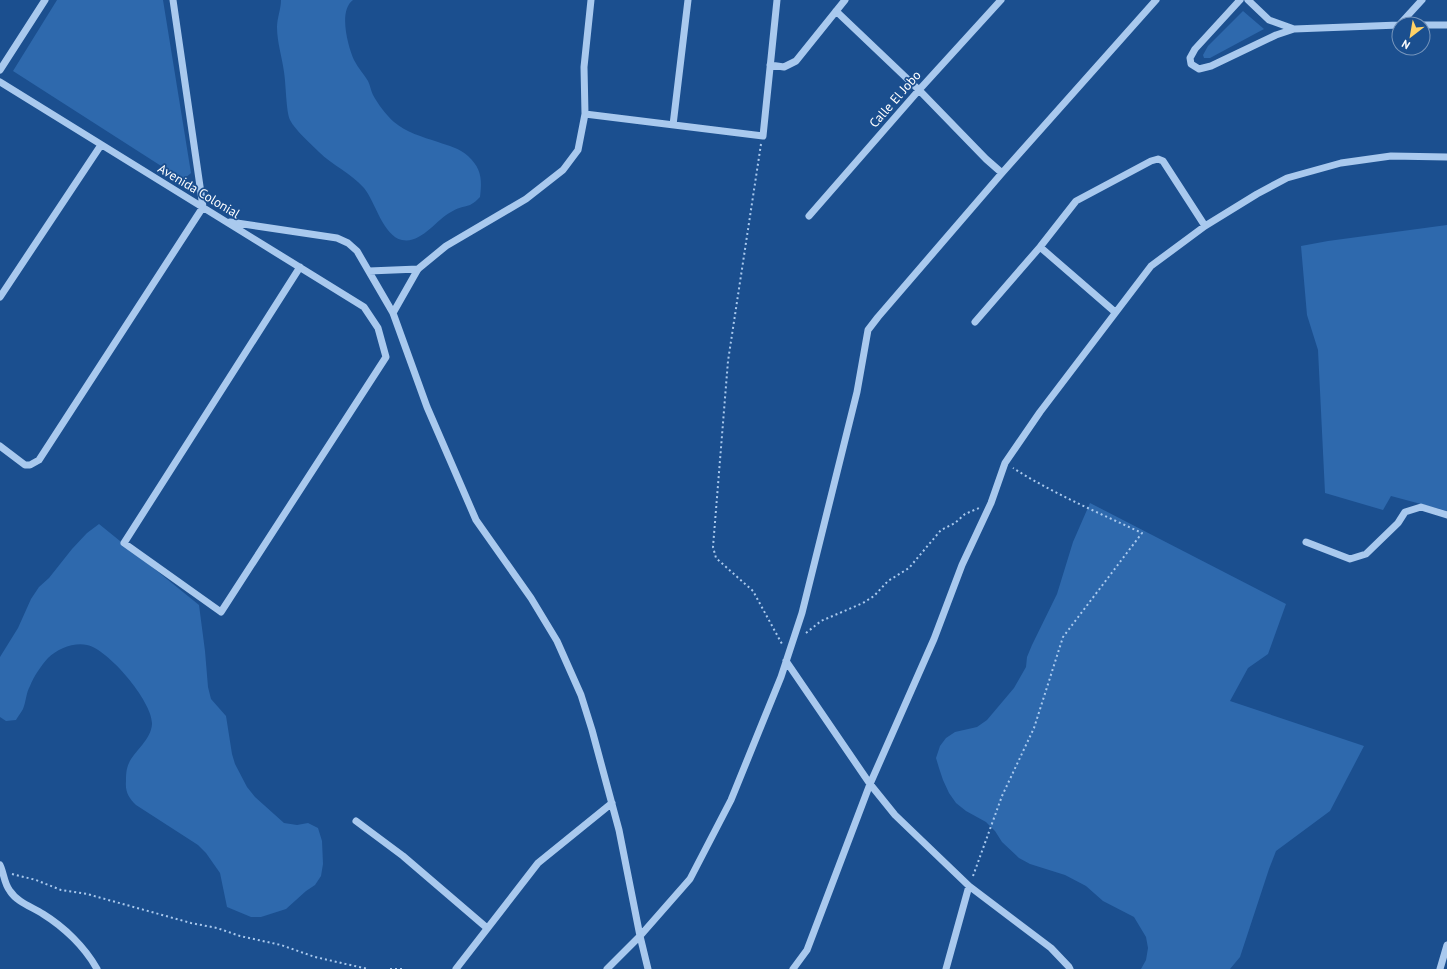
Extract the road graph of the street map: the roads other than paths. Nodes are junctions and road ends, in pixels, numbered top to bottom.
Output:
1 (45, 0) edge
2 (172, 0) edge
3 (591, 0) edge
4 (688, 0) edge
5 (777, 0) edge
6 (838, 0) edge
7 (845, 0) edge
8 (1001, 0) edge
9 (1156, 0) edge
10 (1240, 0) edge
11 (1248, 0) edge
12 (1422, 0) edge
13 (836, 11) junction
14 (1407, 16) edge
15 (1447, 24) edge
16 (1391, 25) edge
17 (1431, 25) edge
18 (1294, 29) junction
19 (770, 65) junction
20 (0, 70) edge
21 (0, 82) edge
22 (919, 90) junction
23 (585, 114) junction
24 (673, 125) junction
25 (101, 145) junction
26 (1447, 157) edge
27 (1002, 174) junction
28 (203, 207) junction
29 (809, 216) dead end
30 (227, 222) junction
31 (1205, 226) junction
32 (1040, 247) junction
33 (300, 267) junction
34 (418, 269) junction
35 (369, 271) junction
36 (0, 297) edge
37 (1116, 312) junction
38 (393, 313) junction
39 (975, 322) dead end
40 (0, 446) edge
41 (1447, 515) edge
42 (1306, 542) dead end
43 (787, 657) junction
44 (870, 784) junction
45 (612, 803) junction
46 (356, 821) dead end
47 (0, 865) edge
48 (969, 886) junction
49 (487, 928) junction
50 (640, 936) junction
51 (1447, 945) edge
52 (97, 969) edge
53 (456, 969) edge
54 (607, 969) edge
55 (648, 969) edge
56 (793, 969) edge
57 (946, 969) edge
58 (1070, 969) edge
59 (1440, 969) edge

1 - 20 street
2 - 28 street
3 - 23 street
4 - 24 street
5 - 19 street
6 - 13 street
7 - 13 street
8 - 22 street, Calle El Jobo
9 - 27 street
10 - 18 street
11 - 18 street
12 - 14 street
13 - 19 street
13 - 22 street
15 - 17 street
16 - 18 street
19 - 24 street
21 - 25 street, Avenida Colonial
22 - 27 street
22 - 29 street, Calle El Jobo
23 - 24 street
23 - 34 street
25 - 28 street, Avenida Colonial
25 - 36 street
26 - 31 street
27 - 43 street
28 - 30 street, Avenida Colonial
28 - 40 street
30 - 33 street, Avenida Colonial
30 - 35 street
31 - 32 street
31 - 37 street
32 - 37 street
32 - 39 street
33 - 33 street, Avenida Colonial
34 - 35 street
34 - 38 street
35 - 38 street
37 - 44 street
38 - 45 street
41 - 42 street
43 - 44 street
43 - 50 street
44 - 48 street
44 - 56 street
45 - 49 street
45 - 50 street
46 - 49 street
47 - 52 street
48 - 57 street
48 - 58 street
49 - 53 street
50 - 54 street
50 - 55 street
51 - 59 street

